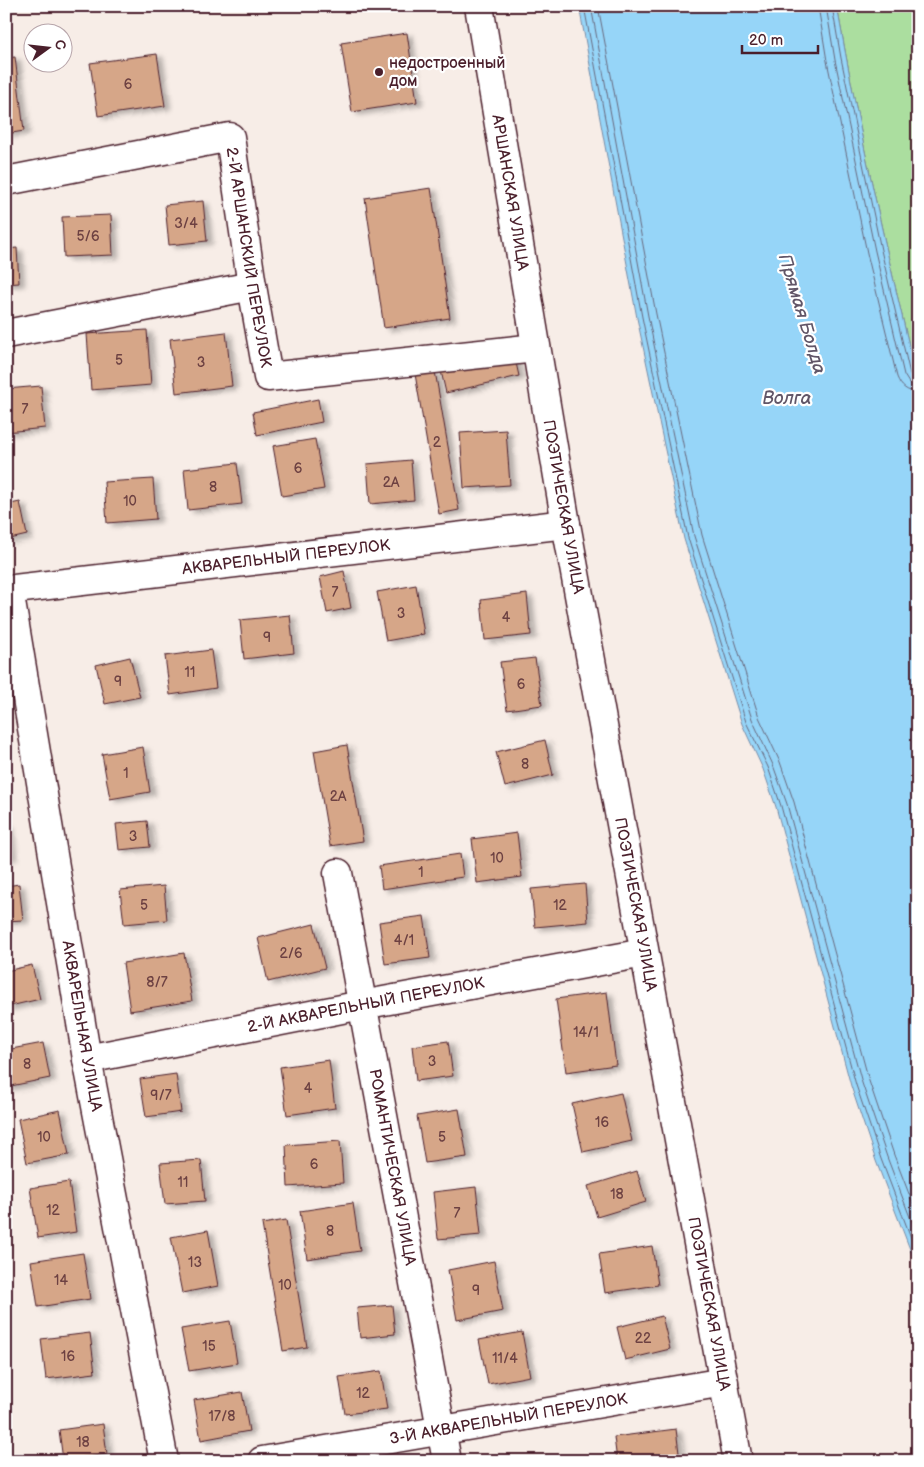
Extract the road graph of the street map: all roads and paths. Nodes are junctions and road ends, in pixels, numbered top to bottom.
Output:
1 (479, 6) edge
2 (6, 181) edge
3 (252, 286) junction
4 (6, 334) edge
5 (536, 348) junction
6 (566, 524) junction
7 (8, 590) edge
8 (338, 873) dead end
9 (644, 953) junction
10 (362, 1005) junction
11 (87, 1059) junction
12 (724, 1382) junction
13 (442, 1430) junction
14 (164, 1461) edge
15 (262, 1461) edge
16 (447, 1461) edge
17 (738, 1461) edge

1 - 5 street, АРШАНСКАЯ УЛИЦА
2 - 3 street, 2-Й АРШАНСКИЙ ПЕРЕУЛОК
3 - 4 street
3 - 5 street, 2-Й АРШАНСКИЙ ПЕРЕУЛОК
5 - 6 street, ПОЭТИЧЕСКАЯ УЛИЦА
6 - 7 street, АКВАРЕЛЬНЫЙ ПЕРЕУЛОК
6 - 9 street, ПОЭТИЧЕСКАЯ УЛИЦА
7 - 11 street, АКВАРЕЛЬНАЯ УЛИЦА
8 - 10 street, РОМАНТИЧЕСКАЯ УЛИЦА
9 - 10 street, 2-Й АКВАРЕЛЬНЫЙ ПЕРЕУЛОК
9 - 12 street, ПОЭТИЧЕСКАЯ УЛИЦА
10 - 11 street, 2-Й АКВАРЕЛЬНЫЙ ПЕРЕУЛОК
10 - 13 street, РОМАНТИЧЕСКАЯ УЛИЦА
11 - 14 street, АКВАРЕЛЬНАЯ УЛИЦА
12 - 13 street, 3-Й АКВАРЕЛЬНЫЙ ПЕРЕУЛОК
12 - 17 street, ПОЭТИЧЕСКАЯ УЛИЦА
13 - 15 street, 3-Й АКВАРЕЛЬНЫЙ ПЕРЕУЛОК
13 - 16 street, РОМАНТИЧЕСКАЯ УЛИЦА

